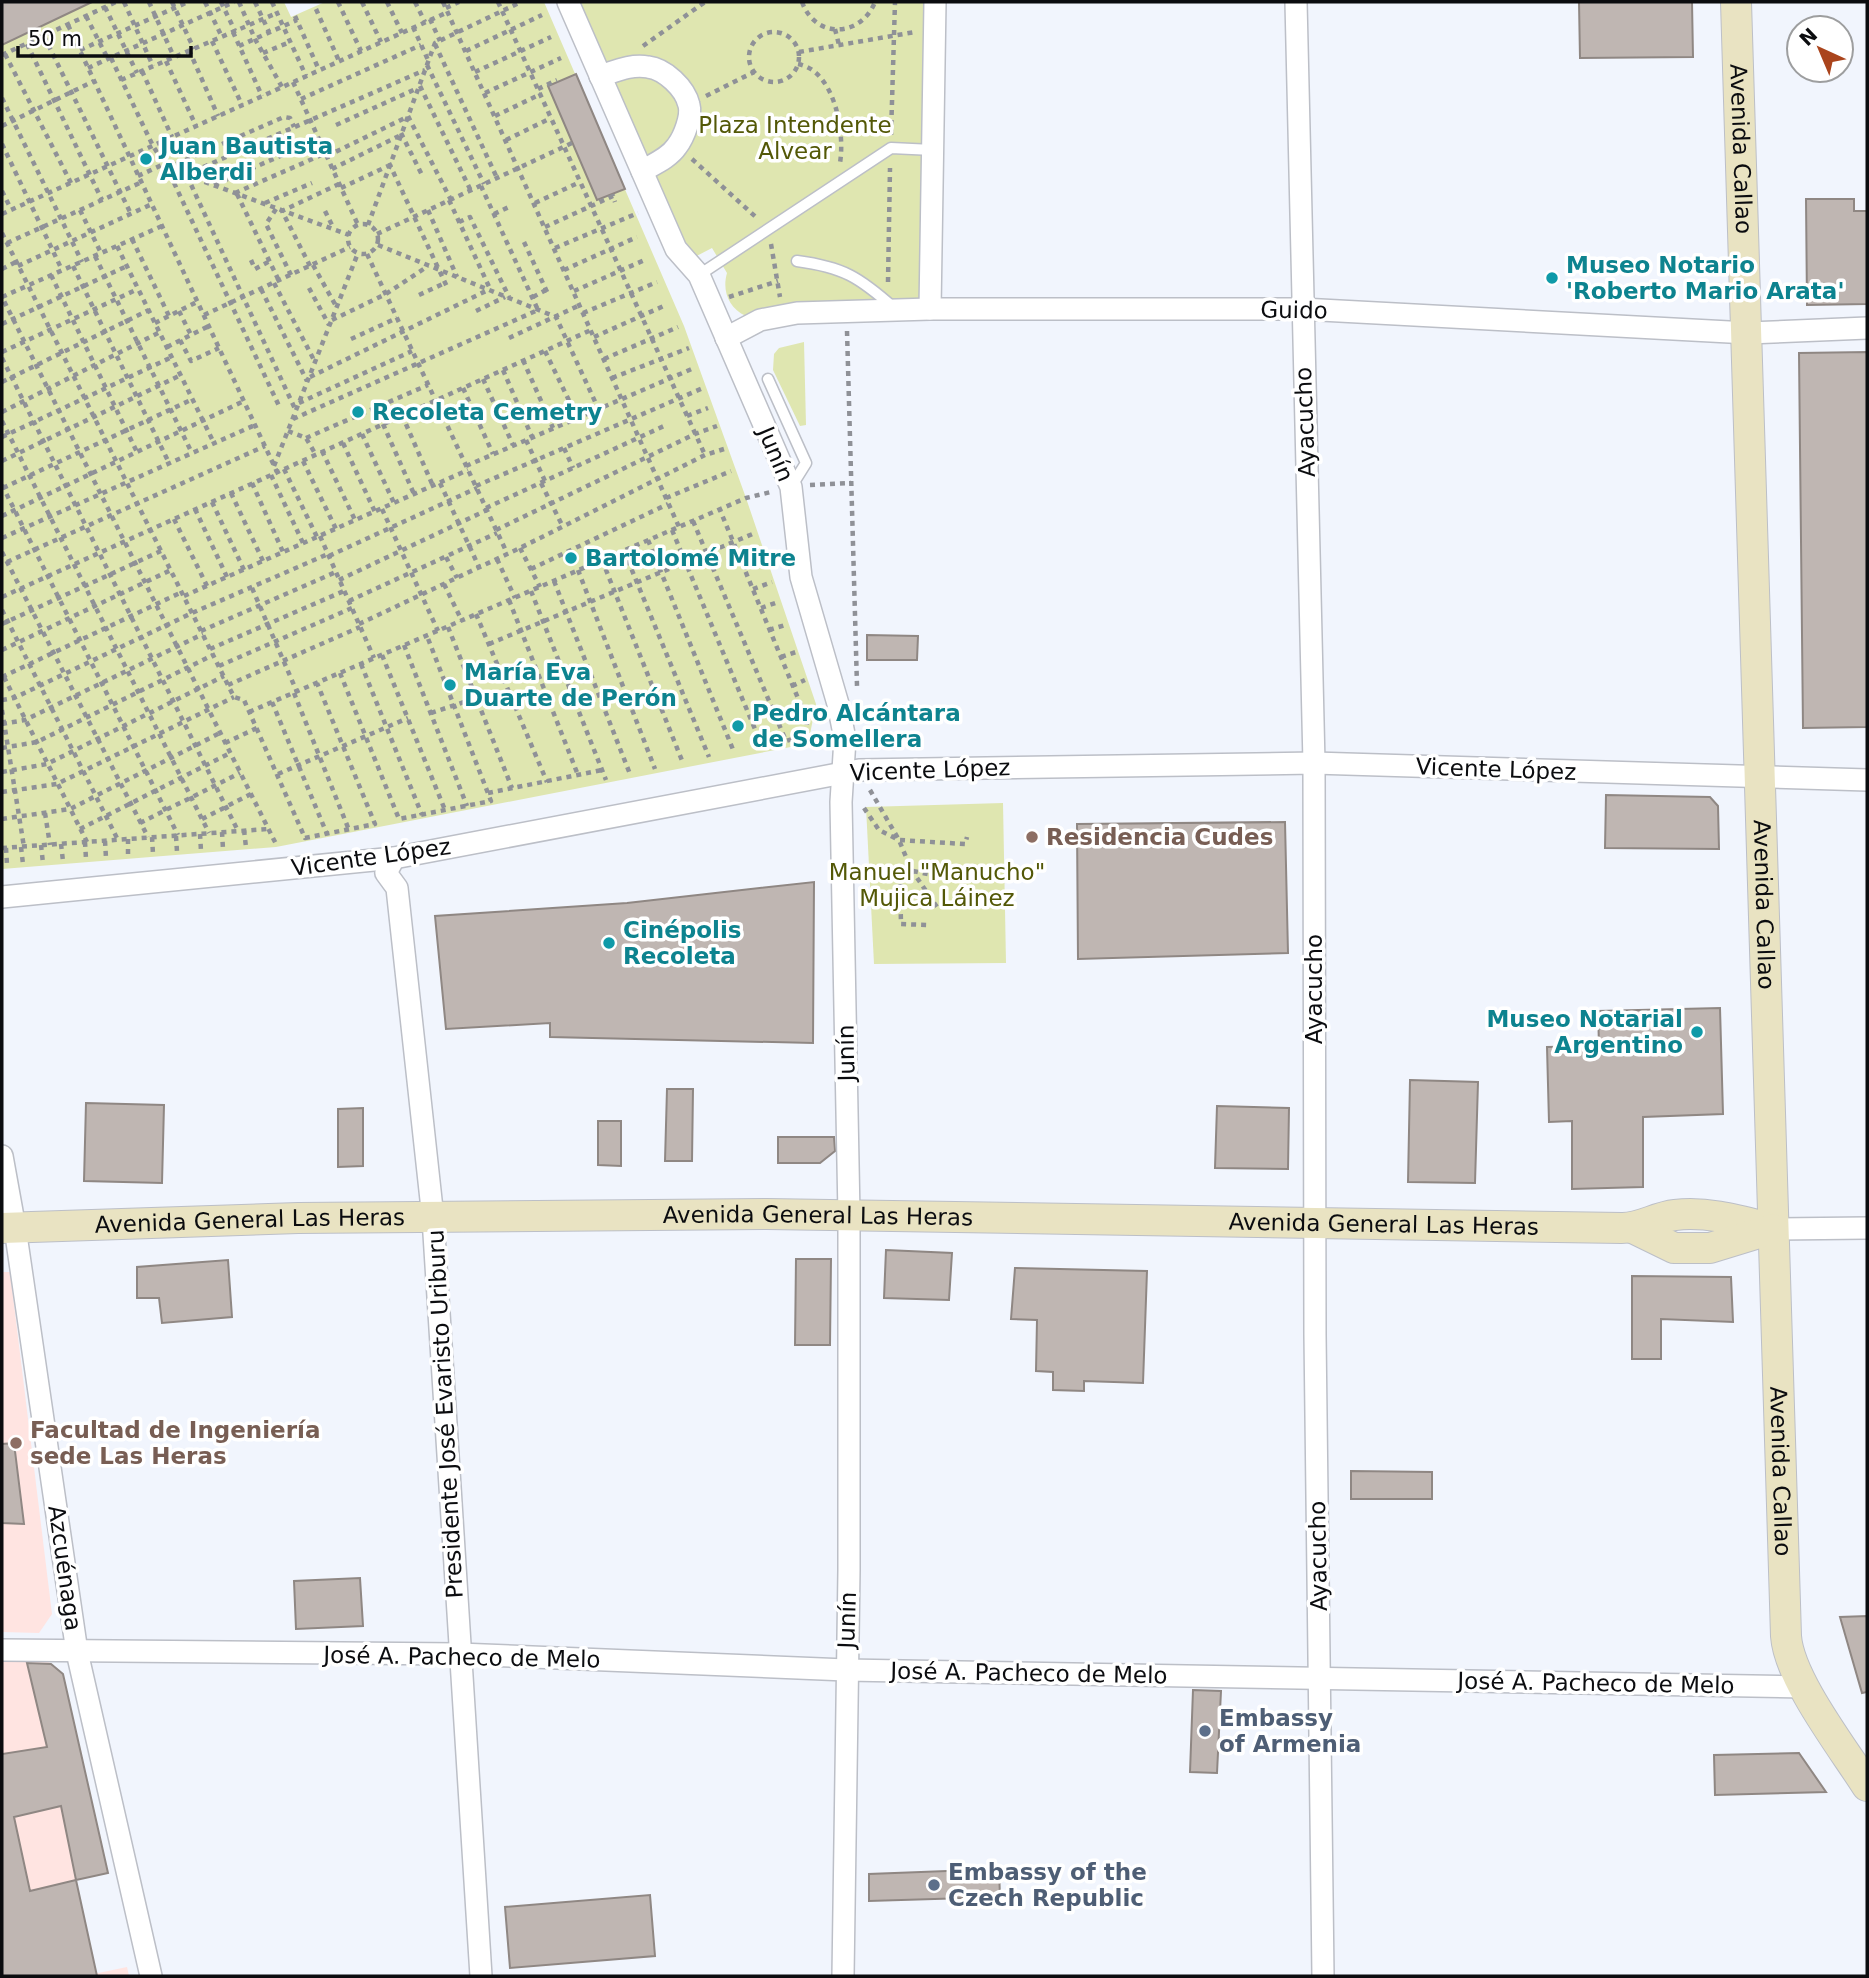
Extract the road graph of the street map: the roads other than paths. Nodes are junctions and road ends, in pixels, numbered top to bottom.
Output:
1 (568, 2) edge
2 (935, 2) edge
3 (1296, 2) edge
4 (1736, 2) edge
5 (600, 76) junction
6 (933, 150) junction
7 (642, 171) junction
8 (797, 261) dead end
9 (699, 275) junction
10 (930, 309) junction
11 (1302, 309) junction
12 (896, 310) junction
13 (1867, 328) edge
14 (1748, 333) junction
15 (726, 338) junction
16 (768, 379) dead end
17 (791, 486) junction
18 (1314, 763) junction
19 (851, 771) junction
20 (1760, 777) junction
21 (1867, 780) edge
22 (394, 858) junction
23 (2, 897) edge
24 (2, 1156) edge
25 (849, 1215) junction
26 (433, 1218) junction
27 (1314, 1224) junction
28 (8, 1228) edge
29 (1773, 1228) junction
30 (1867, 1228) edge
31 (2, 1650) edge
32 (77, 1652) junction
33 (459, 1654) junction
34 (846, 1670) junction
35 (1320, 1677) junction
36 (1804, 1687) junction
37 (1867, 1786) edge
38 (151, 1976) edge
39 (481, 1976) edge
40 (842, 1976) edge
41 (1322, 1976) edge

1 - 5 street, Junín
2 - 6 street
3 - 11 street, Ayacucho
4 - 14 main road, Avenida Callao
5 - 7 street, Junín
5 - 7 street
6 - 9 lane
6 - 10 street
7 - 9 street, Junín
8 - 12 lane
9 - 15 street, Junín
10 - 11 street, Guido
10 - 12 street, Guido
11 - 14 street, Guido
11 - 18 street, Ayacucho
12 - 15 street, Guido
13 - 14 street, Guido
14 - 20 main road, Avenida Callao
15 - 17 street, Junín
16 - 17 lane
17 - 19 street, Junín
18 - 19 street, Vicente López
18 - 20 street, Vicente López
18 - 27 street, Ayacucho
19 - 22 street, Vicente López
19 - 25 street, Junín
20 - 21 street, Vicente López
20 - 29 main road, Avenida Callao
22 - 23 street, Vicente López
22 - 26 street, Presidente José Evaristo Uriburu
24 - 28 street, Azcuénaga
25 - 26 main road, Avenida General Las Heras
25 - 27 main road, Avenida General Las Heras
25 - 34 street, Junín
26 - 28 main road, Avenida General Las Heras
26 - 33 street, Presidente José Evaristo Uriburu
27 - 29 main road, Avenida General Las Heras
27 - 35 street, Ayacucho
28 - 32 street, Azcuénaga
29 - 30 street
29 - 36 main road, Avenida Callao
31 - 32 street, José A. Pacheco de Melo
32 - 33 street, José A. Pacheco de Melo
32 - 38 street, Azcuénaga
33 - 34 street, José A. Pacheco de Melo
33 - 39 street, Presidente José Evaristo Uriburu
34 - 35 street, José A. Pacheco de Melo
34 - 40 street, Junín
35 - 36 street, José A. Pacheco de Melo
35 - 41 street, Ayacucho
36 - 37 main road, Avenida Callao

